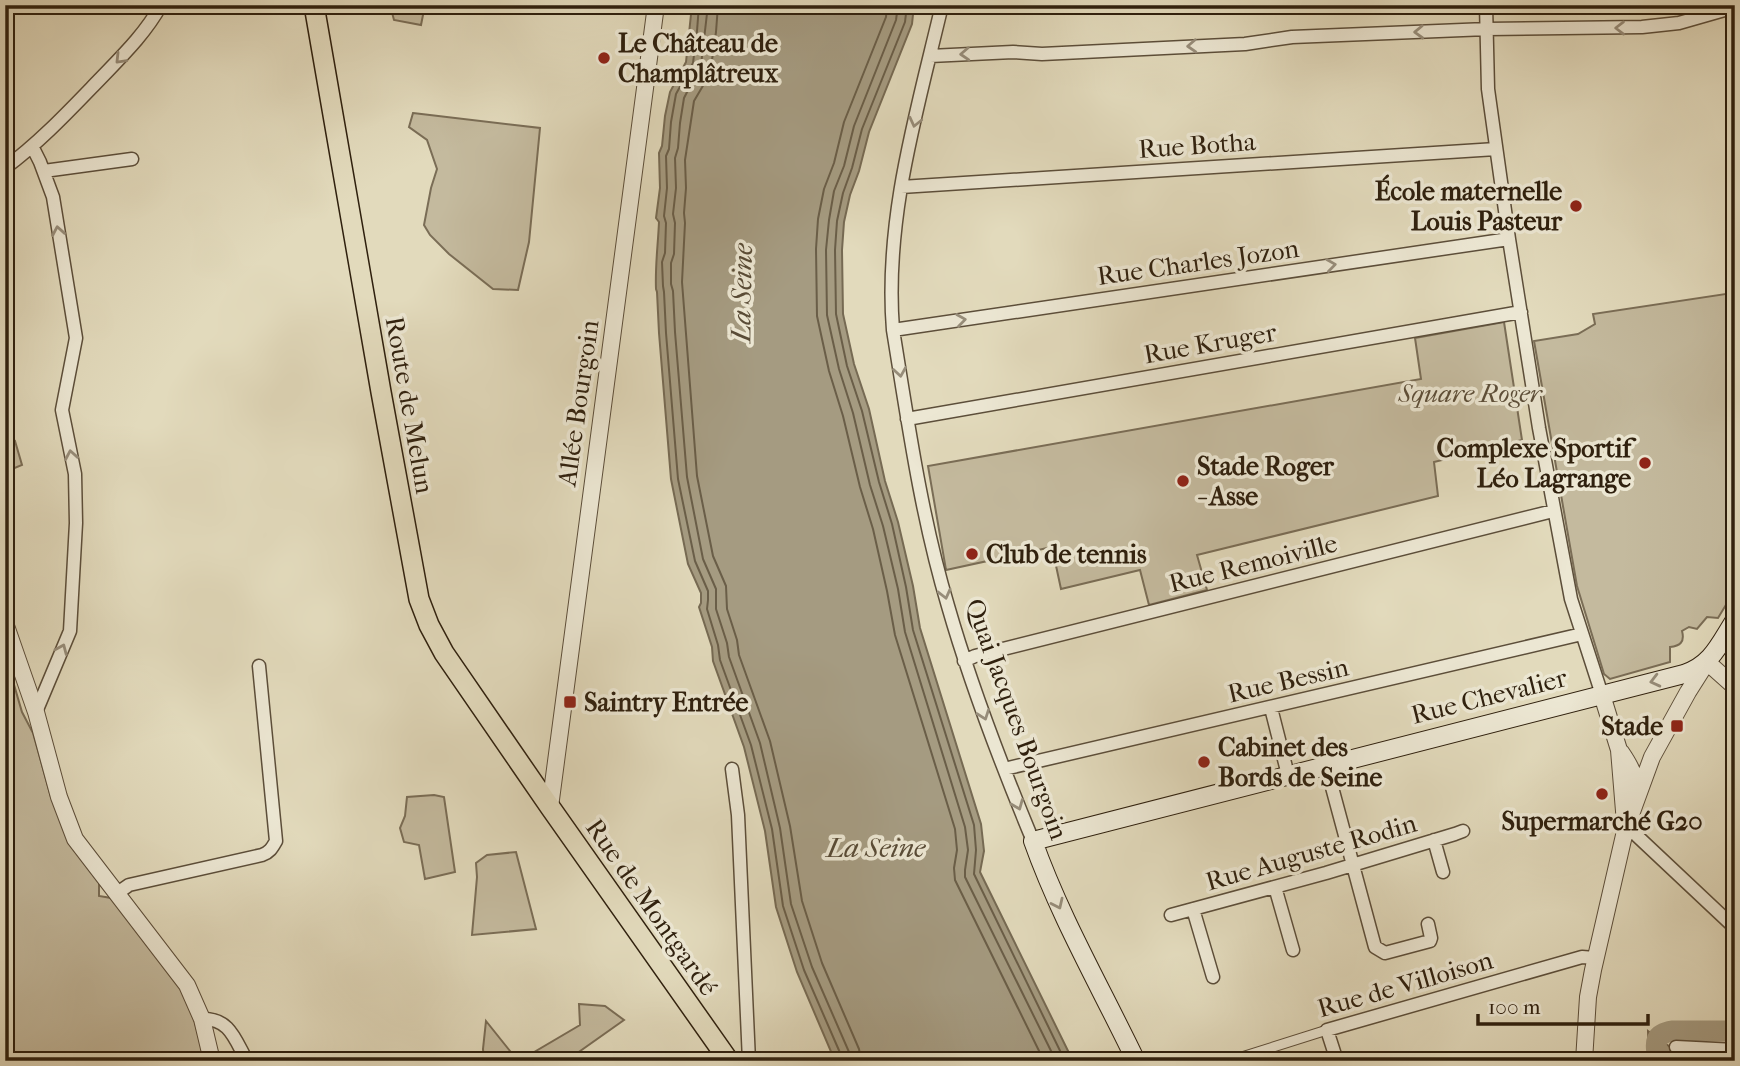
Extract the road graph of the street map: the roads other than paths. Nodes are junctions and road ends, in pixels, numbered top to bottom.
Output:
1 (161, 5) edge
2 (314, 5) edge
3 (656, 5) edge
4 (942, 5) edge
5 (1486, 5) edge
6 (1735, 7) edge
7 (1487, 29) junction
8 (930, 56) junction
9 (33, 148) junction
10 (1496, 149) junction
11 (132, 159) dead end
12 (5, 169) edge
13 (44, 171) junction
14 (901, 187) junction
15 (1509, 239) junction
16 (1521, 312) junction
17 (893, 330) junction
18 (907, 419) junction
19 (1553, 511) junction
20 (1735, 620) edge
21 (5, 623) edge
22 (1582, 634) junction
23 (964, 661) junction
24 (1707, 662) junction
25 (259, 666) dead end
26 (1684, 674) junction
27 (1735, 687) edge
28 (1688, 692) junction
29 (1597, 696) junction
30 (1271, 708) junction
31 (36, 712) junction
32 (1619, 750) junction
33 (1652, 757) junction
34 (1326, 765) junction
35 (732, 769) dead end
36 (1004, 769) junction
37 (1633, 769) junction
38 (1288, 775) junction
39 (534, 783) joint
40 (1633, 806) junction
41 (550, 807) junction
42 (1463, 831) dead end
43 (1626, 831) junction
44 (1434, 840) junction
45 (1033, 841) junction
46 (1352, 866) junction
47 (1443, 872) dead end
48 (1275, 887) junction
49 (116, 894) junction
50 (1193, 909) junction
51 (1171, 915) dead end
52 (1428, 924) dead end
53 (1735, 928) edge
54 (1293, 950) dead end
55 (1595, 958) junction
56 (1213, 977) dead end
57 (204, 1027) junction
58 (1327, 1030) junction
59 (1676, 1047) dead end
60 (1735, 1050) edge
61 (212, 1061) edge
62 (247, 1061) edge
63 (729, 1061) edge
64 (749, 1061) edge
65 (1136, 1061) edge
66 (1229, 1061) edge
67 (1337, 1061) edge
68 (1584, 1061) edge

1 -> 9 street
2 - 39 main road, Route de Melun
3 - 41 street, Allée Bourgoin
4 - 8 street, Quai Jacques Bourgoin
5 - 7 street
6 -> 7 street
7 -> 8 street
7 - 10 street
8 -> 14 street, Quai Jacques Bourgoin
9 - 12 street
9 - 13 street
10 - 14 street, Rue Botha
10 - 15 street
11 - 13 street
31 -> 13 street
14 - 17 street, Quai Jacques Bourgoin
15 - 16 street
17 -> 15 street, Rue Charles Jozon
16 - 18 street, Rue Kruger
16 - 19 street
17 -> 18 street, Quai Jacques Bourgoin
18 -> 23 street, Quai Jacques Bourgoin
19 - 22 street
19 - 23 street, Rue Remoiville
20 - 24 main road
21 - 31 street
22 - 29 street
22 - 30 street, Rue Bessin
23 -> 36 street, Quai Jacques Bourgoin
24 - 26 main road, Rue Chevalier
24 - 27 street
24 - 28 street
25 - 49 street
26 - 28 street
26 -> 29 main road, Rue Chevalier
28 - 33 street
29 - 32 street
29 - 34 main road, Rue Chevalier
30 - 36 street, Rue Bessin
30 - 38 street
31 - 49 street
32 - 37 street
32 - 43 street
33 - 37 street
33 - 40 street
34 - 38 main road, Rue Chevalier
34 - 46 street
35 - 64 street
36 -> 45 street, Quai Jacques Bourgoin
37 - 40 street
38 - 45 main road, Rue Chevalier
39 - 41 main road, Rue de Montgardé
40 - 43 street
41 - 63 main road, Rue de Montgardé
42 - 44 street, Rue Auguste Rodin
43 - 53 street
43 - 55 street
44 - 46 street, Rue Auguste Rodin
44 - 47 street
45 -> 65 main road, Quai Jacques Bourgoin
46 - 48 street, Rue Auguste Rodin
46 - 52 street
48 - 50 street, Rue Auguste Rodin
48 - 54 street
49 - 57 street
50 - 51 street, Rue Auguste Rodin
50 - 56 street
55 - 58 street, Rue de Villoison
55 - 68 street
57 - 61 street
57 - 62 street
58 - 66 street, Rue de Villoison
58 - 67 street
59 - 60 street

